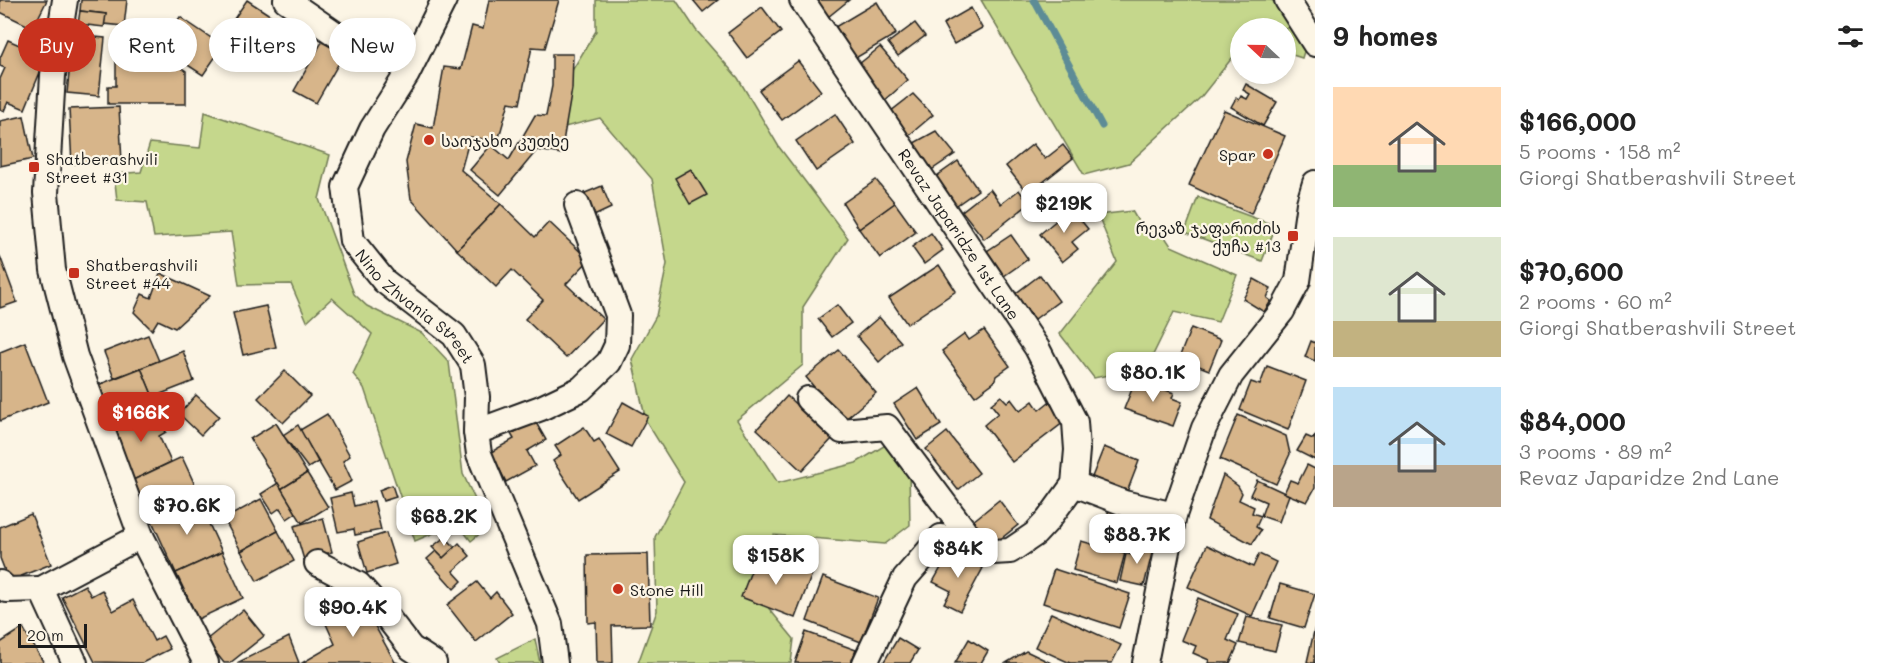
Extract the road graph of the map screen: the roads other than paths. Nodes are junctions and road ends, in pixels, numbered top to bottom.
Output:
1 (65, 0) edge
2 (286, 0) edge
3 (444, 0) edge
4 (801, 0) edge
5 (1287, 0) edge
6 (329, 29) edge
7 (1315, 44) edge
8 (1315, 183) edge
9 (577, 205) dead end
10 (1306, 286) edge
11 (808, 399) dead end
12 (476, 432) junction
13 (1074, 484) junction
14 (1174, 515) junction
15 (141, 536) junction
16 (973, 542) junction
17 (317, 563) dead end
18 (0, 583) edge
19 (41, 589) junction
20 (75, 663) edge
21 (206, 663) edge
22 (434, 663) edge
23 (555, 663) edge
24 (865, 663) edge
25 (1145, 663) edge

1 - 15 street
2 - 6 street
3 - 12 street, Nino Zhvania Street
4 - 13 street, Revaz Japaridze 1st Lane
5 - 7 street
8 - 10 street
9 - 12 street
10 - 14 street
11 - 16 street
12 - 23 street, Nino Zhvania Street
13 - 14 street
13 - 16 street
14 - 25 street
15 - 19 street
15 - 21 street
16 - 24 street
17 - 22 street
18 - 19 street
19 - 20 street

